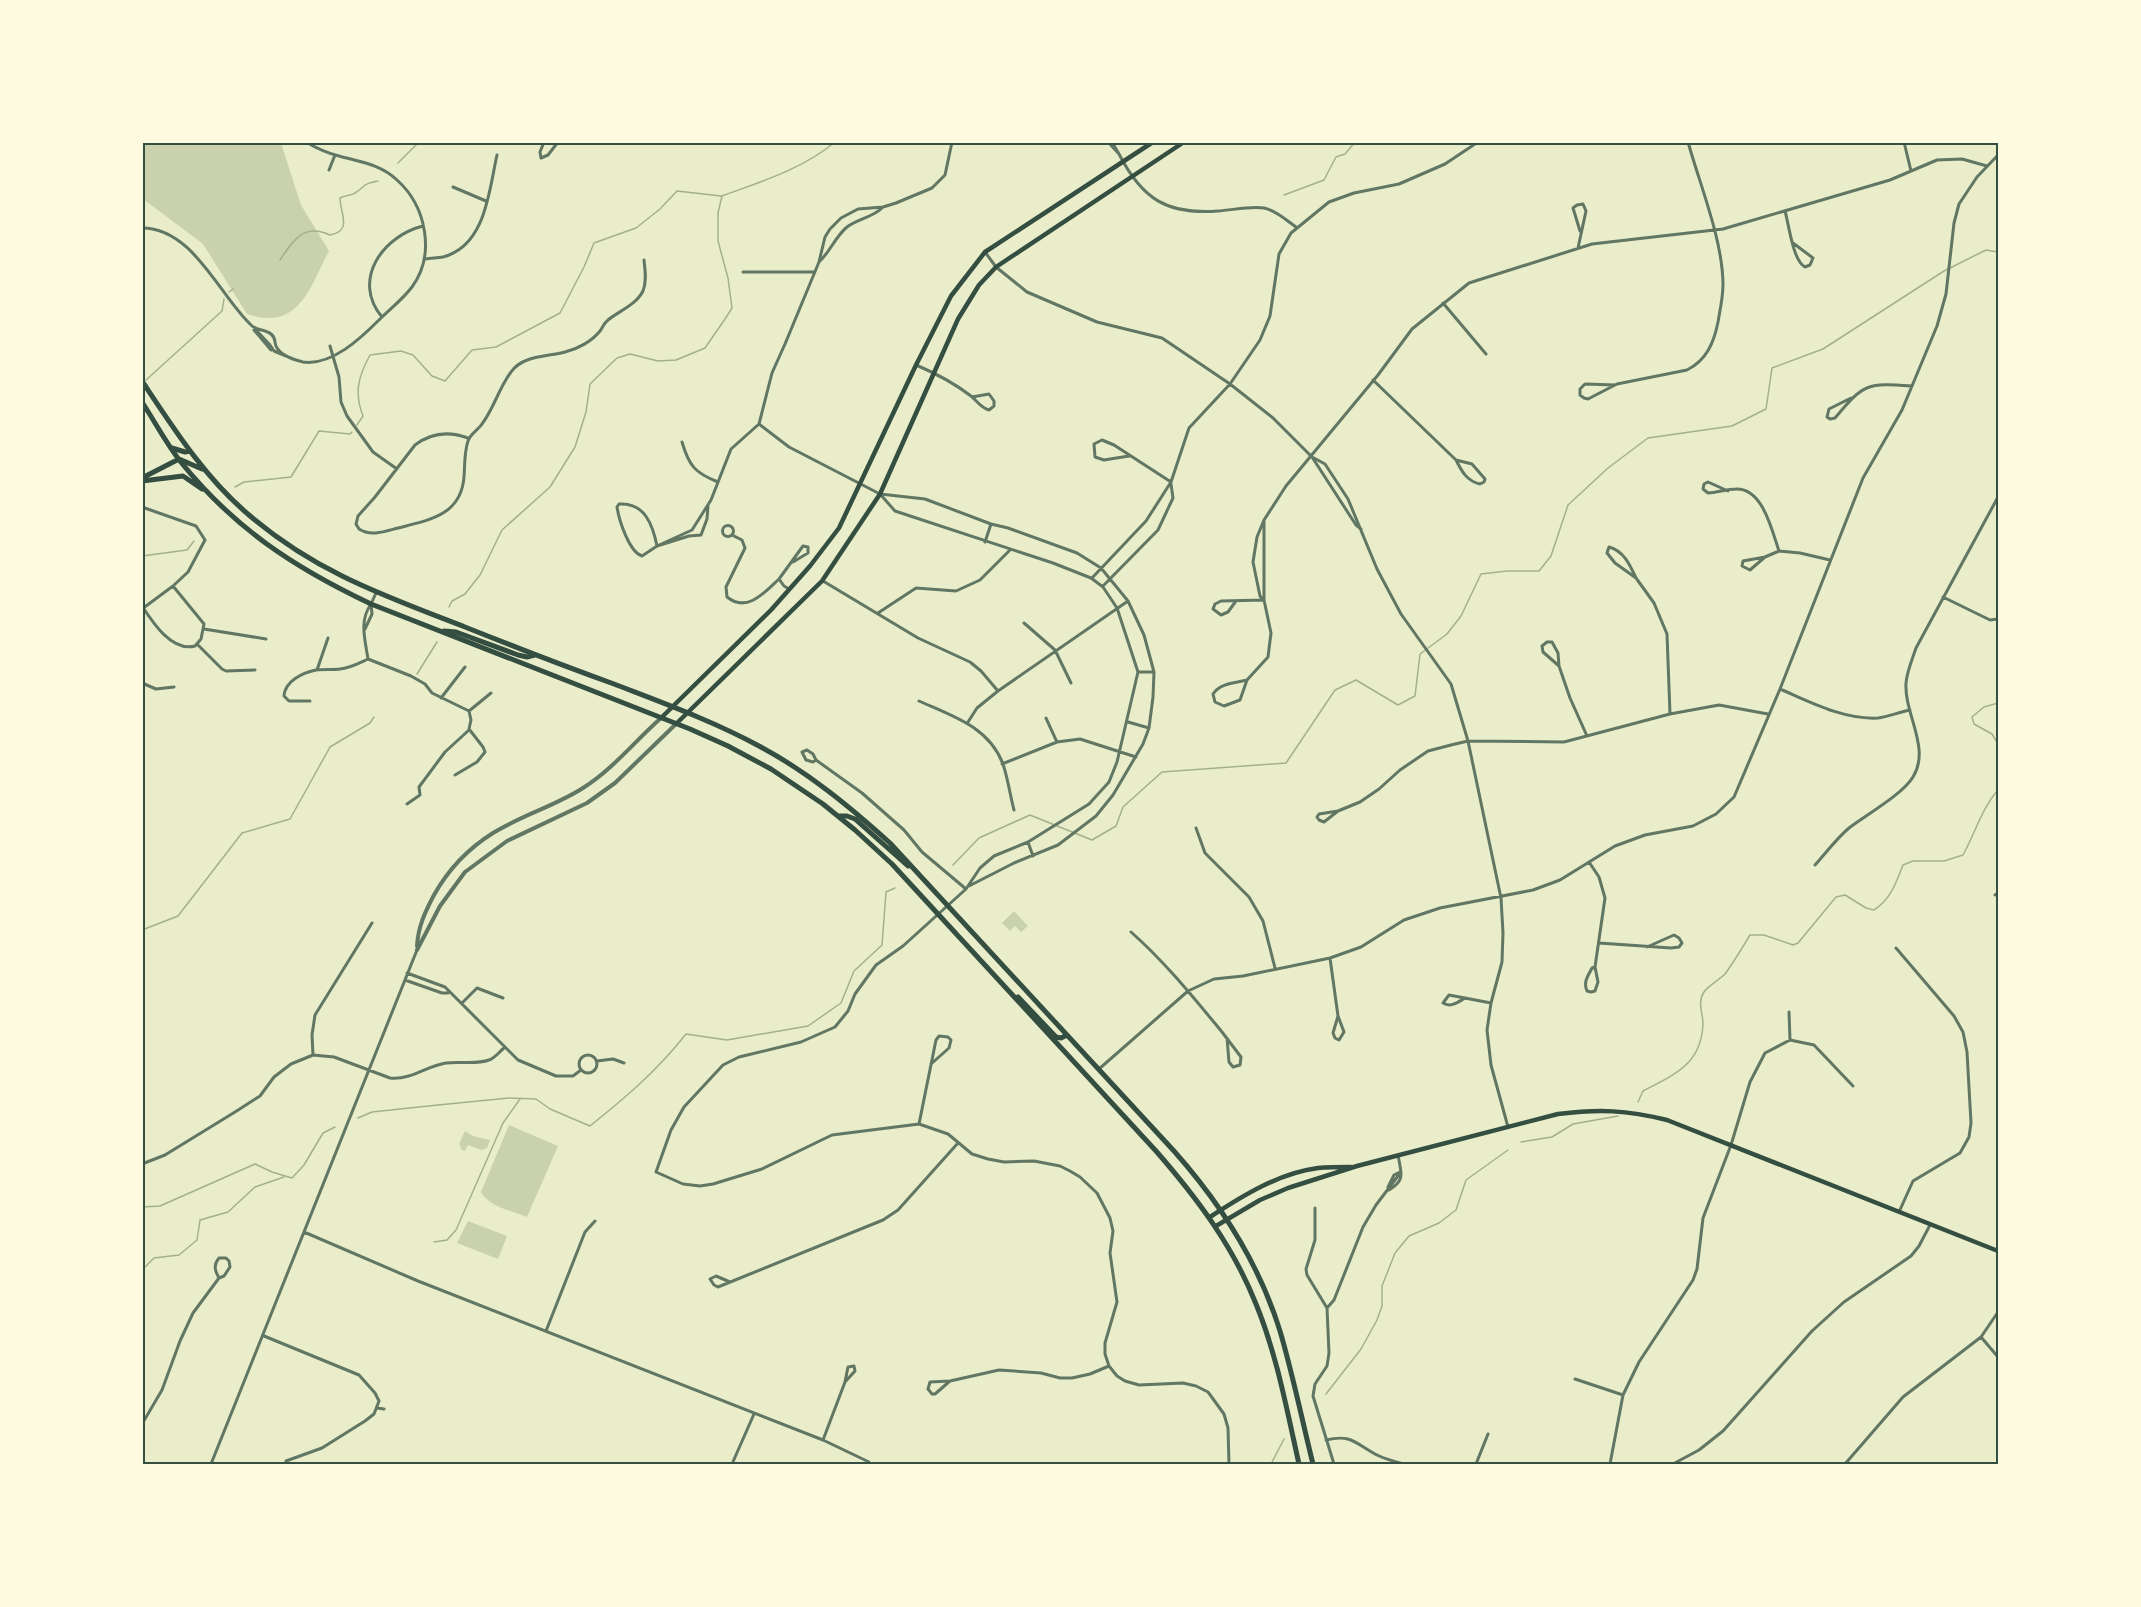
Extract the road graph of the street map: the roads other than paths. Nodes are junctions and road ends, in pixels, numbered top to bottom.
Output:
1 (306, 142) edge
2 (544, 142) edge
3 (558, 142) edge
4 (952, 142) edge
5 (1110, 142) edge
6 (1153, 142) edge
7 (1184, 142) edge
8 (1478, 142) edge
9 (1688, 142) edge
10 (1904, 142) edge
11 (335, 155) junction
12 (497, 155) dead end
13 (1998, 155) edge
14 (1123, 162) junction
15 (1987, 166) junction
16 (329, 170) dead end
17 (1911, 171) junction
18 (1133, 176) junction
19 (453, 187) dead end
20 (486, 201) junction
21 (883, 207) junction
22 (1785, 211) junction
23 (423, 226) junction
24 (1296, 227) junction
25 (142, 228) edge
26 (1580, 231) junction
27 (1714, 231) junction
28 (1793, 243) junction
29 (1578, 248) junction
30 (985, 252) junction
31 (425, 259) junction
32 (644, 260) dead end
33 (819, 262) junction
34 (996, 267) junction
35 (743, 272) dead end
36 (814, 272) junction
37 (1443, 303) junction
38 (382, 317) junction
39 (252, 326) junction
40 (330, 346) dead end
41 (1486, 354) dead end
42 (288, 356) junction
43 (333, 356) junction
44 (916, 365) junction
45 (935, 373) junction
46 (1373, 380) junction
47 (142, 381) edge
48 (1230, 384) junction
49 (1615, 385) junction
50 (1913, 386) junction
51 (972, 397) junction
52 (1851, 398) junction
53 (142, 402) edge
54 (759, 424) junction
55 (468, 438) junction
56 (682, 442) dead end
57 (172, 448) junction
58 (190, 451) junction
59 (1129, 456) junction
60 (1312, 457) junction
61 (179, 459) junction
62 (1456, 460) junction
63 (397, 469) junction
64 (206, 471) junction
65 (142, 479) edge
66 (718, 482) junction
67 (1171, 482) junction
68 (860, 484) junction
69 (1728, 491) junction
70 (880, 494) junction
71 (211, 496) junction
72 (1998, 497) edge
73 (708, 506) junction
74 (142, 507) edge
75 (1264, 520) junction
76 (991, 524) junction
77 (1361, 529) junction
78 (690, 534) junction
79 (732, 535) dead end
80 (985, 542) junction
81 (657, 546) junction
82 (1010, 550) junction
83 (1779, 551) junction
84 (1765, 557) junction
85 (1830, 560) junction
86 (793, 562) junction
87 (1101, 568) junction
88 (1636, 578) junction
89 (779, 579) junction
90 (1091, 579) junction
91 (1110, 579) junction
92 (822, 581) junction
93 (173, 586) junction
94 (1103, 586) junction
95 (789, 589) junction
96 (376, 593) junction
97 (1943, 597) junction
98 (1263, 600) junction
99 (1128, 601) junction
100 (1236, 601) junction
101 (371, 604) junction
102 (143, 608) edge
103 (1117, 608) junction
104 (877, 614) junction
105 (1998, 619) edge
106 (1024, 623) dead end
107 (204, 629) junction
108 (365, 629) junction
109 (437, 630) junction
110 (328, 638) dead end
111 (266, 639) dead end
112 (198, 644) junction
113 (1055, 650) junction
114 (535, 654) junction
115 (368, 659) junction
116 (1559, 666) junction
117 (465, 667) dead end
118 (255, 670) dead end
119 (317, 670) junction
120 (1138, 672) junction
121 (1154, 672) junction
122 (1246, 680) junction
123 (142, 683) edge
124 (1071, 683) dead end
125 (174, 687) dead end
126 (1780, 689) junction
127 (998, 690) junction
128 (491, 693) dead end
129 (441, 698) junction
130 (310, 701) dead end
131 (919, 701) dead end
132 (673, 707) junction
133 (1910, 710) junction
134 (469, 711) junction
135 (688, 713) junction
136 (1670, 714) junction
137 (1768, 714) junction
138 (661, 718) junction
139 (1046, 718) dead end
140 (968, 722) junction
141 (1128, 722) junction
142 (677, 723) junction
143 (1149, 728) junction
144 (470, 730) junction
145 (1587, 736) junction
146 (1468, 741) junction
147 (1057, 742) junction
148 (1120, 751) junction
149 (1136, 757) junction
150 (816, 760) junction
151 (1002, 764) junction
152 (455, 775) dead end
153 (407, 804) dead end
154 (1014, 810) dead end
155 (1338, 811) junction
156 (838, 816) junction
157 (1196, 828) dead end
158 (1029, 842) junction
159 (1033, 856) junction
160 (1589, 862) junction
161 (1815, 866) dead end
162 (924, 878) junction
163 (968, 888) junction
164 (1501, 898) junction
165 (949, 905) junction
166 (938, 914) junction
167 (372, 923) dead end
168 (1131, 932) dead end
169 (1599, 943) junction
170 (1647, 946) junction
171 (1896, 948) dead end
172 (417, 950) junction
173 (1330, 958) junction
174 (1595, 967) junction
175 (1275, 968) junction
176 (407, 973) junction
177 (405, 980) junction
178 (1007, 989) junction
179 (1188, 991) junction
180 (449, 993) junction
181 (503, 998) dead end
182 (1465, 998) junction
183 (1491, 1002) junction
184 (462, 1003) junction
185 (1789, 1012) dead end
186 (1338, 1016) junction
187 (1067, 1035) junction
188 (1227, 1038) junction
189 (1790, 1040) junction
190 (504, 1048) junction
191 (313, 1055) junction
192 (597, 1061) junction
193 (624, 1063) dead end
194 (931, 1064) junction
195 (369, 1069) junction
196 (1099, 1069) junction
197 (581, 1070) junction
198 (1853, 1086) dead end
199 (919, 1124) junction
200 (1508, 1127) junction
201 (958, 1143) junction
202 (1731, 1145) junction
203 (1398, 1155) junction
204 (142, 1164) edge
205 (1357, 1167) junction
206 (1401, 1172) junction
207 (1387, 1191) junction
208 (1315, 1208) dead end
209 (1222, 1209) junction
210 (1899, 1212) junction
211 (1210, 1217) junction
212 (1228, 1218) junction
213 (595, 1221) dead end
214 (1930, 1224) junction
215 (1215, 1226) junction
216 (304, 1232) junction
217 (1998, 1251) edge
218 (219, 1278) junction
219 (730, 1282) junction
220 (1327, 1308) junction
221 (1998, 1311) edge
222 (546, 1331) junction
223 (264, 1336) junction
224 (1981, 1337) junction
225 (1998, 1357) edge
226 (1109, 1366) junction
227 (1575, 1379) dead end
228 (950, 1381) junction
229 (845, 1382) junction
230 (1623, 1395) junction
231 (377, 1408) junction
232 (384, 1409) dead end
233 (754, 1414) junction
234 (142, 1424) edge
235 (1488, 1434) dead end
236 (823, 1440) junction
237 (1326, 1440) junction
238 (286, 1461) dead end
239 (868, 1463) edge
240 (211, 1464) edge
241 (732, 1464) edge
242 (1229, 1464) edge
243 (1299, 1464) edge
244 (1313, 1464) edge
245 (1334, 1464) edge
246 (1403, 1464) edge
247 (1476, 1464) edge
248 (1610, 1464) edge
249 (1673, 1464) edge
250 (1845, 1464) edge

1 - 11 street
2 - 3 street
4 - 21 street
5 - 14 street
6 - 14 main road
7 - 18 main road
8 - 24 street
9 - 27 street
10 - 17 street
11 - 16 street
11 - 23 street
12 - 20 street
13 - 15 street
14 - 18 street
14 - 30 main road
15 - 17 street
15 - 50 street
17 - 22 street
18 - 24 street
18 - 34 main road
19 - 20 street
20 - 31 street
21 - 33 street
21 - 33 street
22 - 27 street
22 - 28 street
23 - 31 street
23 - 38 street
24 - 48 street
25 - 39 street
26 - 26 street
26 - 29 street
27 - 29 street
27 - 49 street
28 - 28 street
29 - 37 street
30 - 34 street
30 - 44 main road
31 - 38 street
32 - 55 street
33 - 36 street
34 - 45 main road
34 - 48 street
35 - 36 street
36 - 54 street
37 - 41 street
37 - 46 street
38 - 43 street
39 - 42 street
39 - 42 street
40 - 43 street
42 - 43 street
43 - 63 street
44 - 45 street
44 - 68 main road
45 - 51 street
45 - 70 main road
46 - 60 street
46 - 62 street
47 - 58 main road
48 - 60 street
48 - 67 street
49 - 49 street
50 - 52 street
50 - 85 street
51 - 51 street
52 - 52 street
53 - 57 main road
54 - 66 street
54 - 68 street
55 - 63 street
55 - 63 street
56 - 66 street
57 - 58 main road
57 - 61 main road
58 - 64 main road
59 - 59 street
59 - 67 street
60 - 75 street
60 - 77 street
60 - 77 street
61 - 64 main road
61 - 65 main road
61 - 71 main road
62 - 62 street
64 - 96 main road
65 - 71 main road
66 - 73 street
67 - 87 street
67 - 91 street
68 - 70 street
68 - 95 main road
69 - 69 street
69 - 83 street
70 - 76 street
70 - 80 street
70 - 92 main road
71 - 101 main road
72 - 97 street
73 - 78 street
73 - 78 street
74 - 93 street
75 - 98 street
75 - 98 street
76 - 80 street
76 - 87 street
77 - 146 street
78 - 81 street
79 - 89 street
80 - 82 street
81 - 81 street
82 - 90 street
82 - 104 street
83 - 84 street
83 - 85 street
84 - 84 street
85 - 126 street
86 - 86 street
86 - 89 street
87 - 90 street
87 - 91 street
88 - 88 street
88 - 136 street
89 - 95 street
90 - 94 street
91 - 94 street
91 - 99 street
92 - 104 street
92 - 135 main road
93 - 102 street
93 - 107 street
94 - 103 street
95 - 132 main road
96 - 101 street
96 - 114 main road
97 - 105 street
97 - 133 street
98 - 100 street
98 - 122 street
99 - 103 street
99 - 121 street
100 - 100 street
101 - 108 street
101 - 108 street
101 - 109 main road
102 - 112 street
103 - 113 street
103 - 120 street
104 - 127 street
106 - 113 street
107 - 111 street
107 - 112 street
108 - 115 street
109 - 114 main road
109 - 138 main road
110 - 119 street
112 - 118 street
113 - 124 street
113 - 127 street
114 - 132 main road
115 - 119 street
115 - 129 street
116 - 116 street
116 - 145 street
117 - 129 street
119 - 130 street
120 - 121 street
120 - 141 street
121 - 143 street
122 - 122 street
123 - 125 street
126 - 133 street
126 - 137 street
127 - 140 street
128 - 134 street
129 - 134 street
131 - 140 street
132 - 135 main road
132 - 138 main road
133 - 161 street
134 - 144 street
135 - 142 main road
135 - 162 main road
136 - 137 street
136 - 145 street
137 - 160 street
138 - 142 main road
138 - 172 street
139 - 147 street
140 - 151 street
141 - 143 street
141 - 148 street
142 - 156 main road
142 - 172 street
143 - 149 street
144 - 152 street
144 - 153 street
145 - 146 street
146 - 155 street
146 - 164 street
147 - 148 street
147 - 151 street
148 - 149 street
148 - 158 street
149 - 159 street
150 - 150 street
150 - 163 street
151 - 154 street
155 - 155 street
156 - 162 main road
156 - 166 main road
157 - 175 street
158 - 159 street
158 - 163 street
159 - 163 street
160 - 164 street
160 - 169 street
162 - 165 main road
163 - 165 street
164 - 173 street
164 - 183 street
165 - 166 street
165 - 187 main road
166 - 178 main road
166 - 199 street
167 - 191 street
168 - 179 street
169 - 170 street
169 - 174 street
170 - 170 street
171 - 210 street
172 - 176 street
173 - 175 street
173 - 186 street
174 - 174 street
175 - 179 street
176 - 177 street
176 - 180 street
177 - 180 street
177 - 195 street
178 - 187 main road
178 - 211 main road
179 - 188 street
179 - 196 street
180 - 184 street
181 - 184 street
182 - 182 street
182 - 183 street
183 - 200 street
184 - 190 street
185 - 189 street
186 - 186 street
187 - 196 main road
188 - 188 street
189 - 198 street
189 - 202 street
190 - 195 street
190 - 197 street
191 - 195 street
191 - 204 street
192 - 193 street
192 - 197 street
192 - 197 street
194 - 194 street
194 - 199 street
195 - 216 street
196 - 209 main road
199 - 201 street
200 - 202 main road
200 - 203 main road
201 - 219 street
201 - 226 street
202 - 210 main road
202 - 230 street
203 - 205 main road
203 - 206 street
205 - 209 main road
205 - 212 main road
206 - 207 street
206 - 207 street
207 - 220 street
208 - 220 street
209 - 211 main road
209 - 212 main road
210 - 214 main road
211 - 215 main road
212 - 215 main road
212 - 244 main road
213 - 222 street
214 - 217 main road
214 - 249 street
215 - 243 main road
216 - 222 street
216 - 223 street
218 - 218 street
218 - 234 street
219 - 219 street
220 - 237 street
221 - 224 street
222 - 233 street
223 - 231 street
223 - 240 street
224 - 225 street
224 - 250 street
226 - 228 street
226 - 242 street
227 - 230 street
228 - 228 street
229 - 229 street
229 - 236 street
230 - 248 street
231 - 232 street
231 - 238 street
233 - 236 street
233 - 241 street
235 - 247 street
236 - 239 street
237 - 245 street
237 - 246 street

